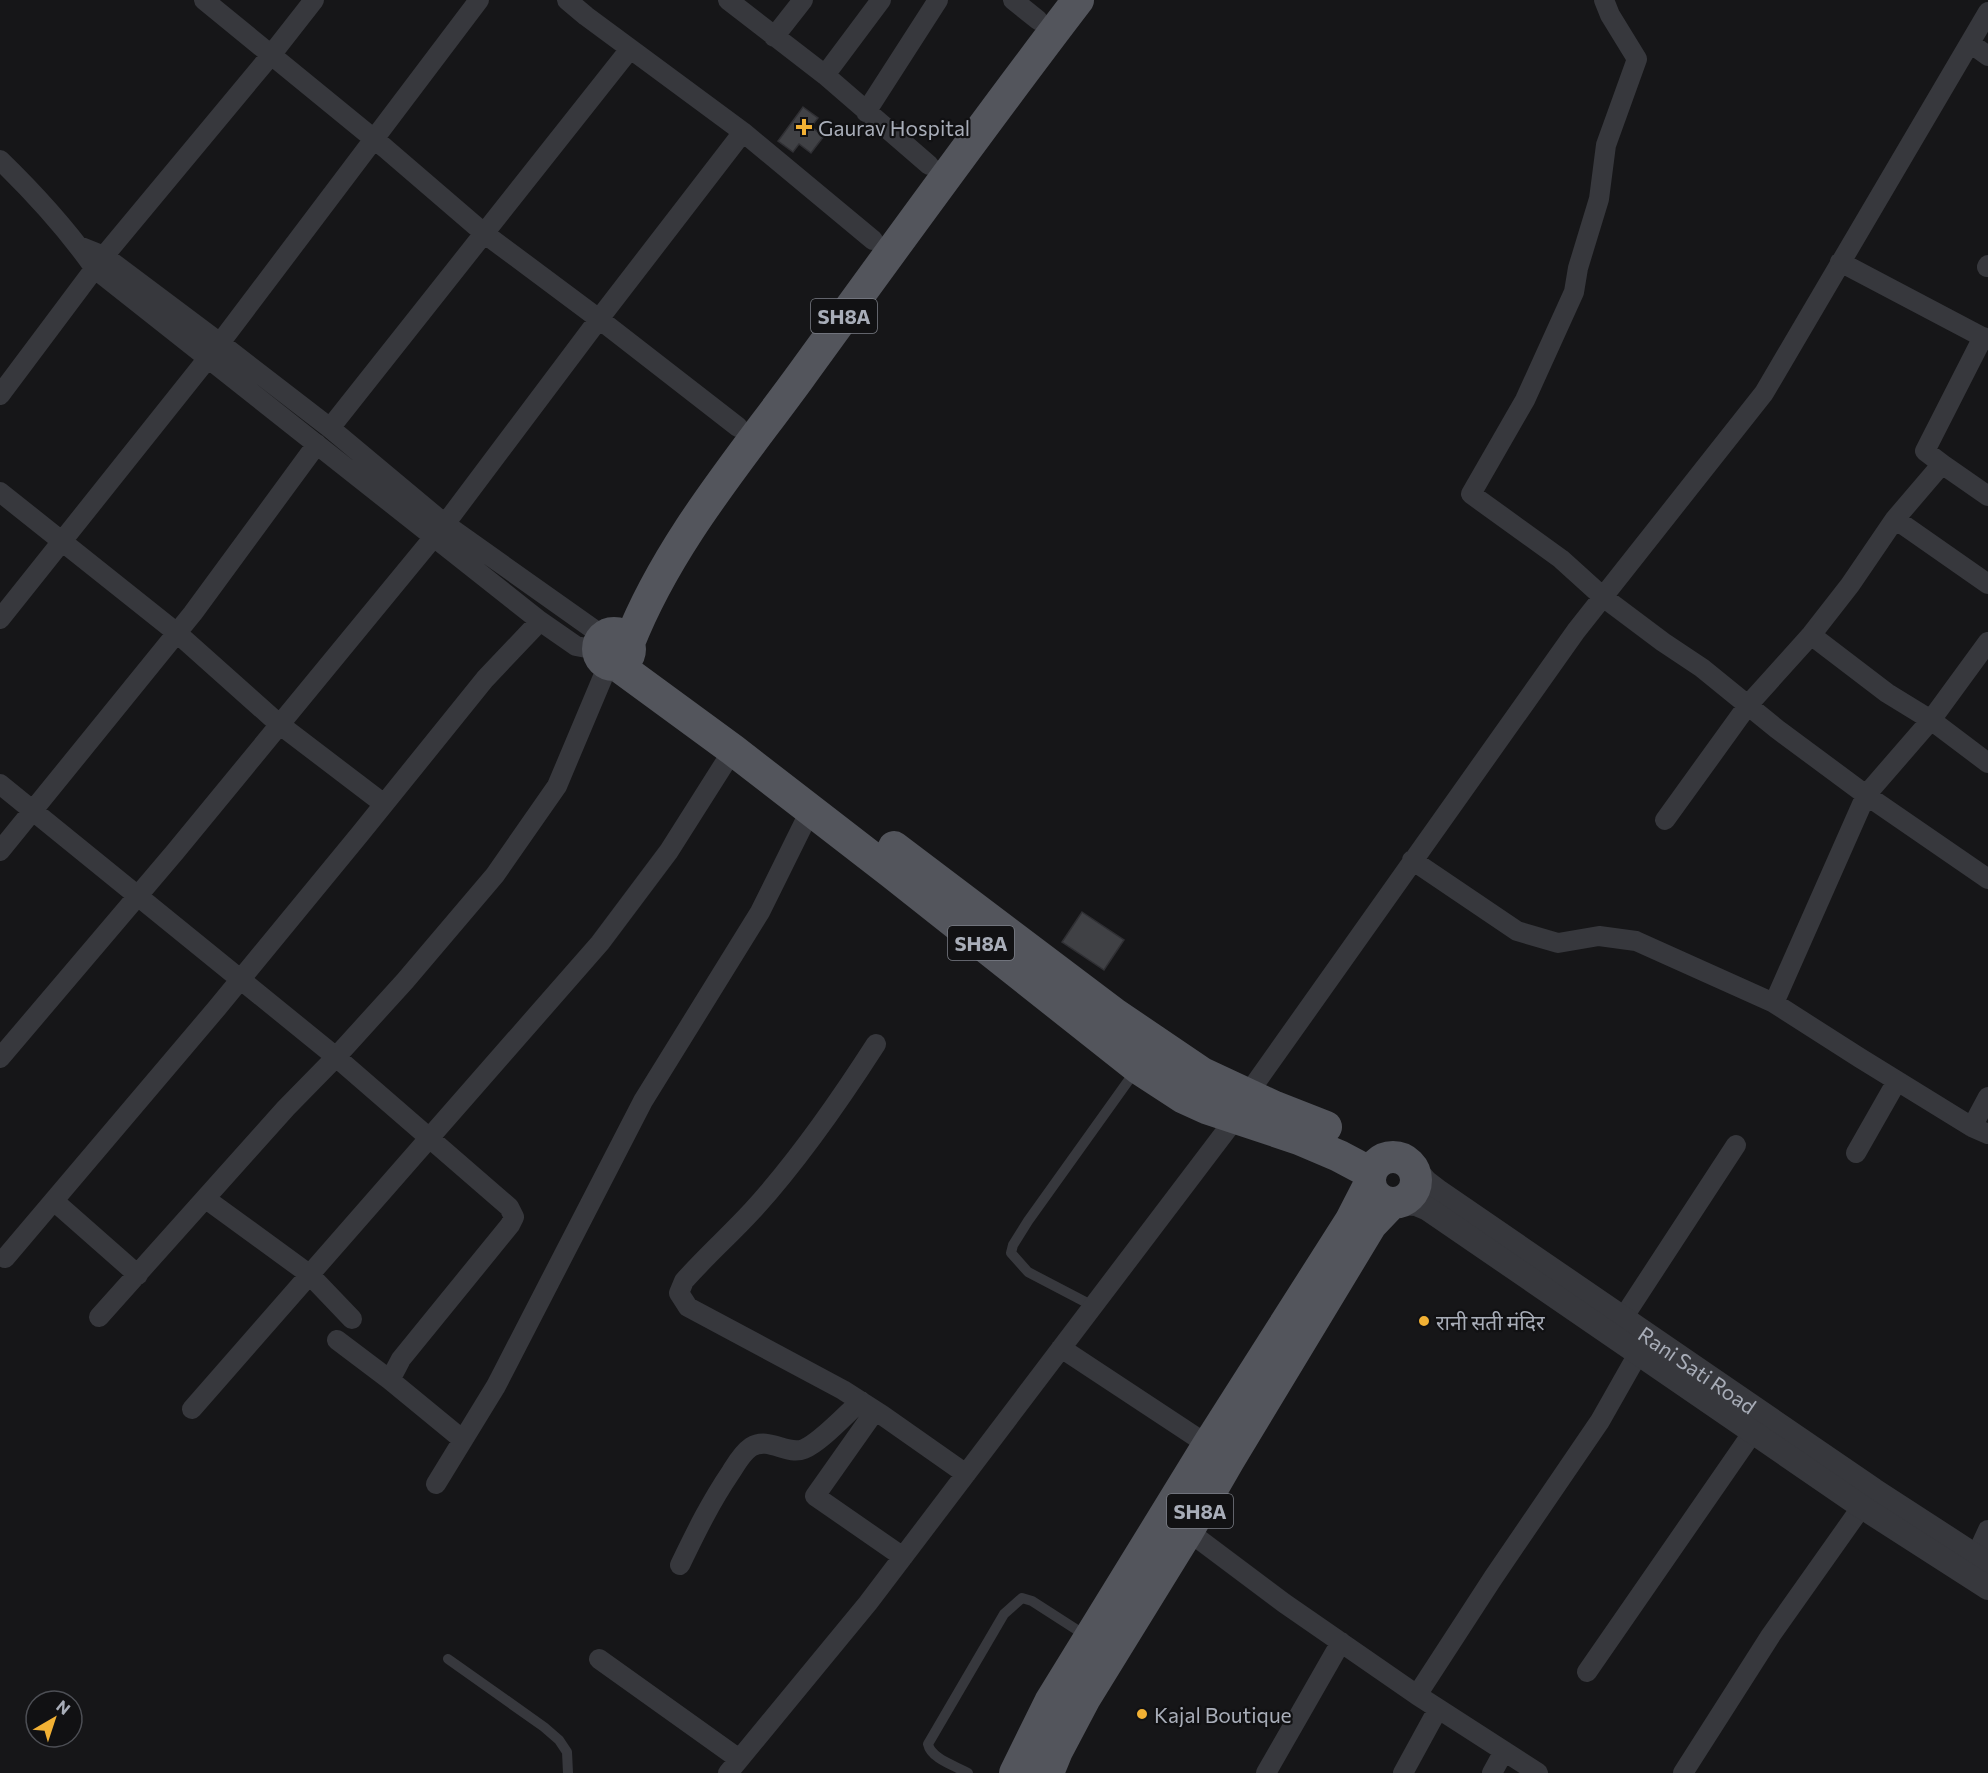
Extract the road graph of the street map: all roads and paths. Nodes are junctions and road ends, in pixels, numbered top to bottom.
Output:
1 (204, 0) edge
2 (314, 0) edge
3 (480, 0) edge
4 (567, 0) edge
5 (728, 0) edge
6 (803, 0) edge
7 (881, 0) edge
8 (938, 0) edge
9 (1013, 0) edge
10 (1078, 0) edge
11 (1604, 0) edge
12 (1045, 10) edge
13 (1988, 12) edge
14 (774, 37) junction
15 (1970, 44) junction
16 (630, 49) junction
17 (271, 55) junction
18 (1988, 56) edge
19 (825, 75) junction
20 (866, 111) junction
21 (743, 132) junction
22 (374, 139) junction
23 (0, 160) edge
24 (929, 165) junction
25 (485, 234) junction
26 (873, 240) junction
27 (1840, 262) junction
28 (99, 263) junction
29 (599, 318) junction
30 (1986, 339) edge
31 (214, 350) junction
32 (0, 395) edge
33 (738, 427) junction
34 (330, 428) junction
35 (317, 444) junction
36 (1946, 467) junction
37 (0, 492) edge
38 (1988, 496) edge
39 (1895, 519) junction
40 (439, 531) junction
41 (62, 542) junction
42 (1988, 584) edge
43 (1603, 597) junction
44 (0, 619) edge
45 (540, 621) junction
46 (177, 633) junction
47 (1811, 635) junction
48 (1988, 642) edge
49 (614, 649) junction
50 (1748, 705) junction
51 (1931, 720) junction
52 (279, 724) junction
53 (733, 750) junction
54 (1988, 763) edge
55 (0, 784) edge
56 (1866, 795) junction
57 (384, 804) junction
58 (810, 811) junction
59 (32, 812) junction
60 (1665, 820) dead end
61 (0, 851) edge
62 (1412, 860) junction
63 (1988, 879) edge
64 (138, 895) junction
65 (240, 980) junction
66 (1774, 1003) junction
67 (876, 1044) dead end
68 (336, 1057) junction
69 (0, 1058) edge
70 (1138, 1068) junction
71 (1898, 1081) junction
72 (1988, 1097) edge
73 (1241, 1107) junction
74 (1980, 1131) edge
75 (429, 1139) junction
76 (1736, 1145) dead end
77 (1856, 1154) dead end
78 (1388, 1181) junction
79 (206, 1199) junction
80 (54, 1200) junction
81 (5, 1258) dead end
82 (309, 1274) junction
83 (138, 1275) junction
84 (1093, 1306) junction
85 (99, 1317) dead end
86 (1623, 1318) junction
87 (352, 1319) dead end
88 (337, 1340) dead end
89 (1061, 1348) junction
90 (1638, 1354) junction
91 (390, 1380) junction
92 (868, 1406) junction
93 (192, 1409) dead end
94 (1753, 1432) junction
95 (463, 1440) junction
96 (1208, 1445) junction
97 (966, 1474) junction
98 (436, 1485) dead end
99 (1868, 1498) junction
100 (1988, 1530) edge
101 (1188, 1532) junction
102 (903, 1557) junction
103 (1982, 1560) edge
104 (680, 1565) dead end
105 (1988, 1588) edge
106 (1341, 1642) junction
107 (1102, 1645) junction
108 (448, 1659) dead end
109 (599, 1659) dead end
110 (1587, 1672) dead end
111 (1417, 1695) junction
112 (1438, 1709) junction
113 (1504, 1751) junction
114 (733, 1766) edge
115 (568, 1773) edge
116 (968, 1773) edge
117 (1015, 1773) edge
118 (1048, 1773) edge
119 (1266, 1773) edge
120 (1403, 1773) edge
121 (1492, 1773) edge
122 (1538, 1773) edge
123 (1683, 1773) edge

1 - 17 street
2 - 17 street
3 - 22 street
4 - 16 street
5 - 14 street
6 - 14 street
7 - 19 street
8 - 20 street
9 - 12 street
10 - 49 main road, SH8A
11 - 43 street
12 - 24 main road, SH8A
13 - 15 street
14 - 19 street
15 - 18 street
15 - 27 street
16 - 21 street
16 - 25 street
17 - 22 street
17 - 28 street
19 - 20 street
20 - 24 street
21 - 26 street
21 - 29 street
22 - 25 street
22 - 31 street
23 - 28 street
24 - 26 main road, SH8A
25 - 29 street
25 - 34 street
26 - 33 main road, SH8A
27 - 30 street
27 - 43 street
28 - 31 street
28 - 32 street
29 - 33 street
29 - 40 street
30 - 36 street
31 - 34 street
31 - 35 street
31 - 41 street
33 - 49 main road, SH8A
34 - 40 street
35 - 40 street
35 - 46 street
36 - 38 street
36 - 39 street
37 - 41 street
39 - 42 street
39 - 47 street
40 - 45 street
40 - 49 street
40 - 52 street
41 - 44 street
41 - 46 street
43 - 50 street
43 - 62 street
45 - 49 street
45 - 57 street
46 - 52 street
46 - 59 street
47 - 50 street
47 - 51 street
48 - 51 street
49 - 53 main road, SH8A
49 - 68 street
49 - 73 main road, SH8A
50 - 56 street
50 - 60 street
51 - 54 street
51 - 56 street
52 - 57 street
52 - 64 street
53 - 58 main road, SH8A
53 - 75 street
55 - 59 street
56 - 63 street
56 - 66 street
57 - 65 street
58 - 70 main road, SH8A
58 - 95 street
59 - 61 street
59 - 64 street
62 - 66 street
62 - 73 street
64 - 65 street
64 - 69 street
65 - 68 street
65 - 80 street
66 - 71 street
67 - 92 street
68 - 75 street
68 - 79 street
70 - 73 main road, SH8A
70 - 84 lane
71 - 74 street
71 - 77 street
72 - 74 street
73 - 78 main road, SH8A
73 - 84 street
75 - 82 street
75 - 91 street
76 - 86 street
78 - 86 street, Rani Sati Road
78 - 90 street
78 - 96 main road, SH8A
78 - 101 main road, SH8A
79 - 82 street
79 - 83 street
80 - 81 street
80 - 83 street
82 - 87 street
82 - 93 street
83 - 85 street
84 - 89 street
86 - 99 street, Rani Sati Road
88 - 91 street
89 - 96 street
89 - 97 street
90 - 94 street
90 - 111 street
91 - 95 street
92 - 97 street
92 - 102 street
92 - 104 street
94 - 99 street
94 - 110 street
95 - 98 street
96 - 107 main road, SH8A
97 - 102 street
99 - 103 street, Rani Sati Road
99 - 105 street
99 - 123 street
100 - 103 street
101 - 106 street
101 - 107 main road, SH8A
102 - 114 street
106 - 111 street
106 - 119 street
107 - 116 lane
107 - 117 main road, SH8A
107 - 118 main road, SH8A
108 - 115 lane
109 - 114 street
111 - 112 street
112 - 113 street
112 - 120 street
113 - 121 street
113 - 122 street

